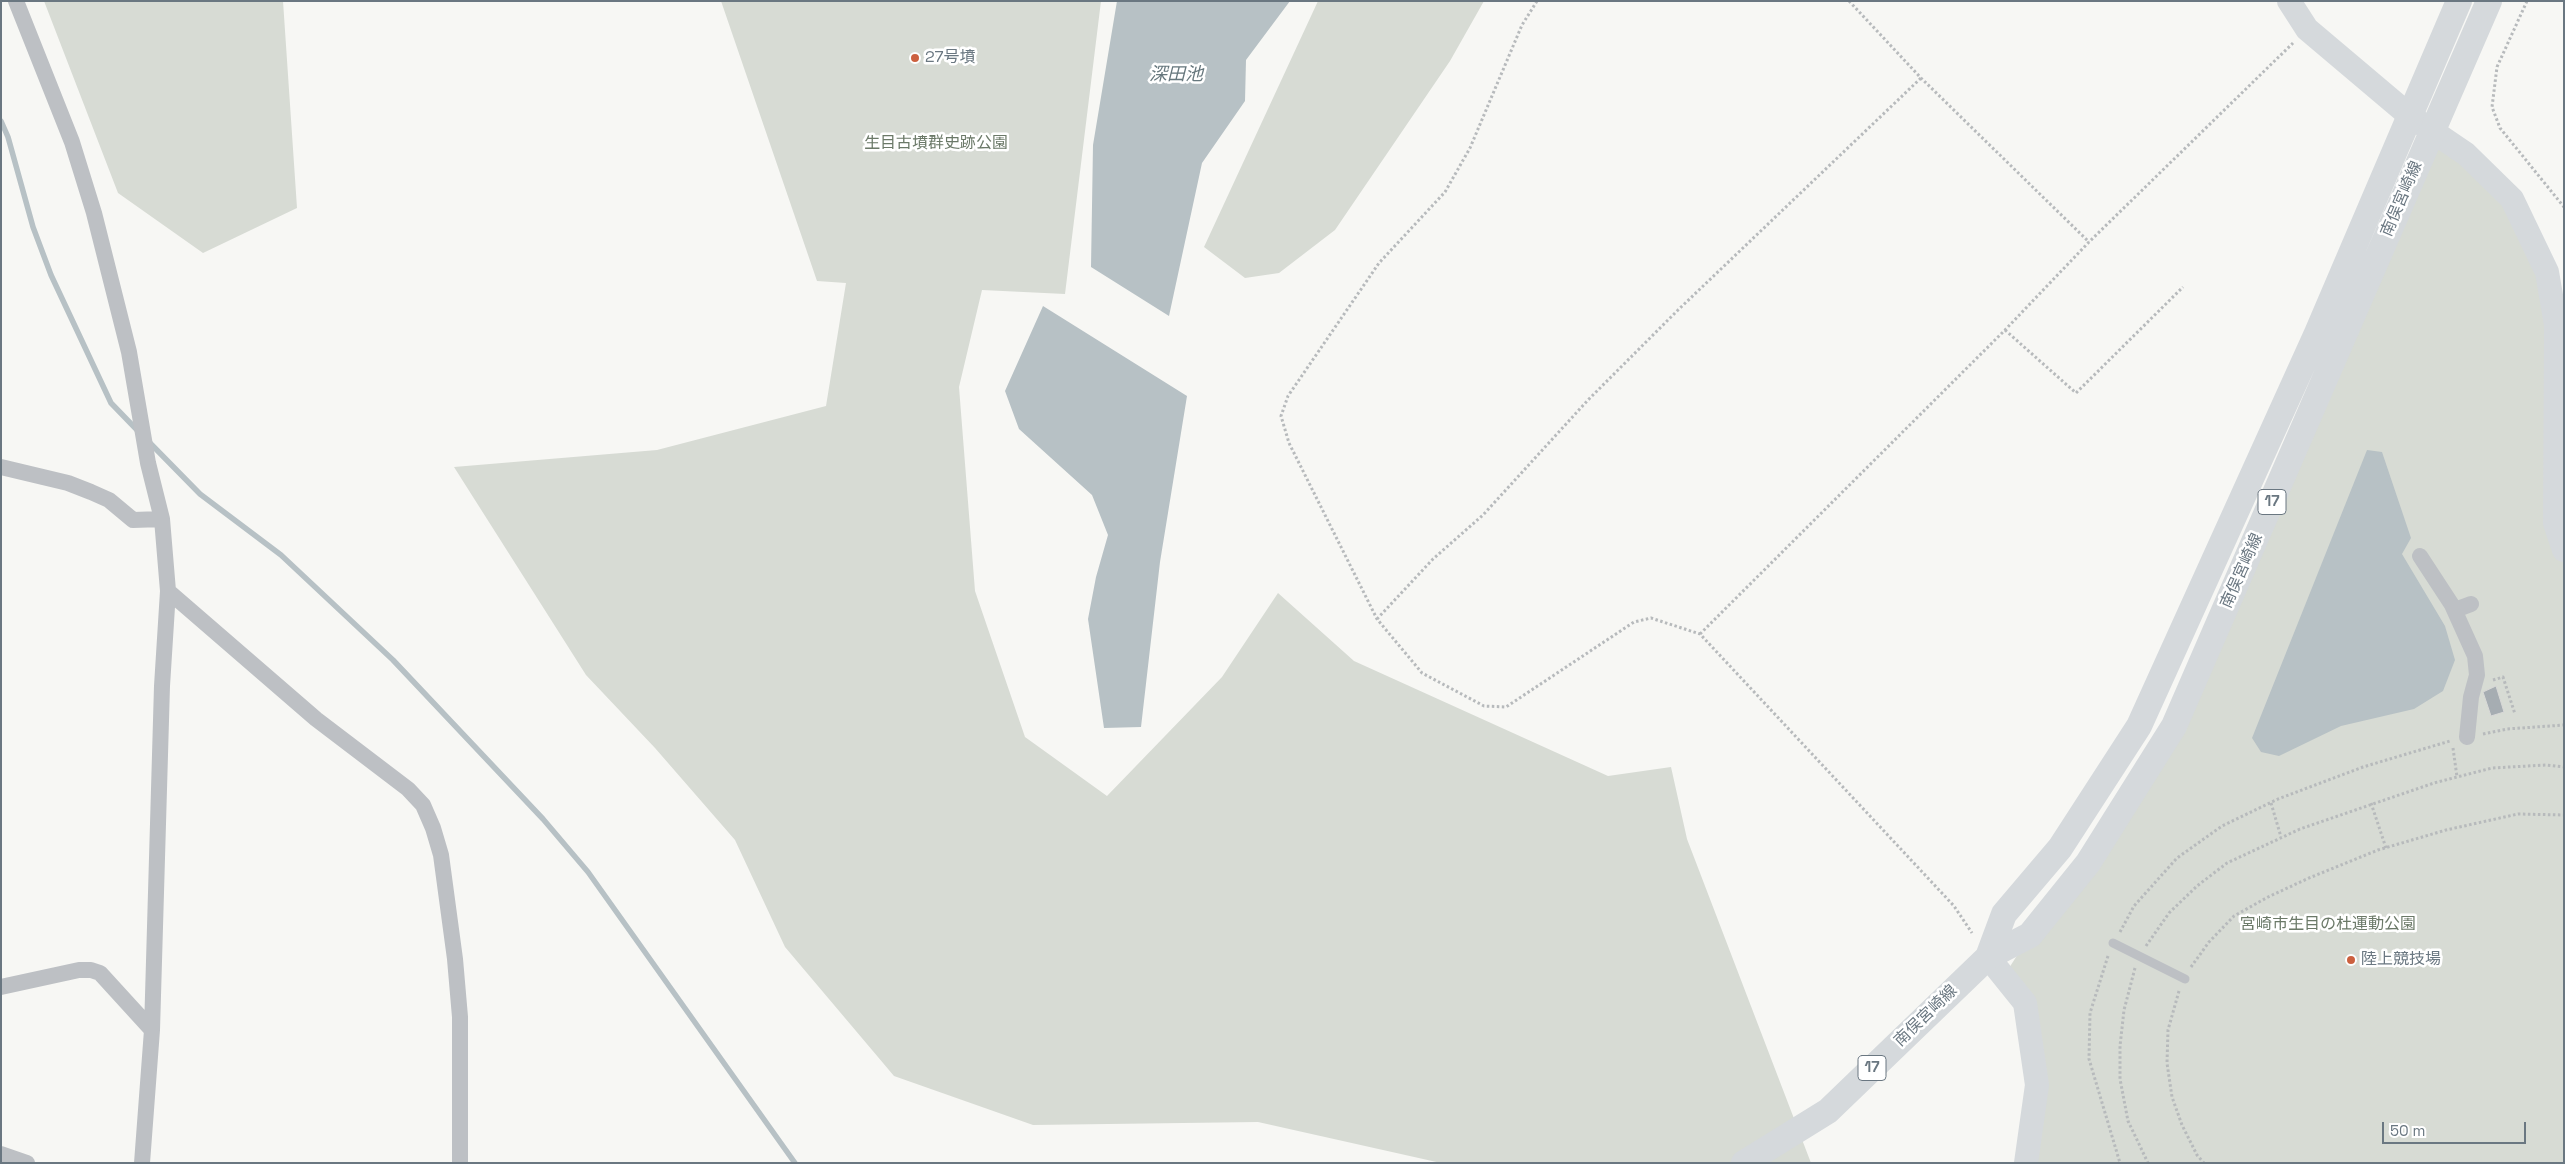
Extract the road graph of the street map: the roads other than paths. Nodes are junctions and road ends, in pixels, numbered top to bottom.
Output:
1 (16, 1) edge
2 (2289, 1) edge
3 (2459, 1) edge
4 (2488, 1) edge
5 (2410, 116) junction
6 (2432, 129) junction
7 (1, 467) edge
8 (162, 519) junction
9 (2564, 550) edge
10 (2420, 556) dead end
11 (168, 591) junction
12 (2471, 604) dead end
13 (2455, 610) junction
14 (2467, 738) road end
15 (2113, 943) road end
16 (1988, 957) junction
17 (2185, 979) road end
18 (1, 987) edge
19 (152, 1030) junction
20 (1, 1154) edge
21 (27, 1163) edge
22 (142, 1163) edge
23 (460, 1163) edge
24 (1744, 1163) edge
25 (2026, 1163) edge

1 - 8 street
2 - 5 street
3 - 5 main road, 南俣宮崎線 / 17
4 - 6 main road, 南俣宮崎線 / 17
5 - 6 street
5 - 16 main road, 南俣宮崎線 / 17
6 - 9 street
6 - 16 main road, 南俣宮崎線 / 17
7 - 8 street
8 - 11 street
10 - 13 street
11 - 19 street
11 - 23 street
12 - 13 street
13 - 14 street
15 - 17 lane
16 - 24 main road, 南俣宮崎線 / 17
16 - 25 street
18 - 19 street
19 - 22 street
20 - 21 street

